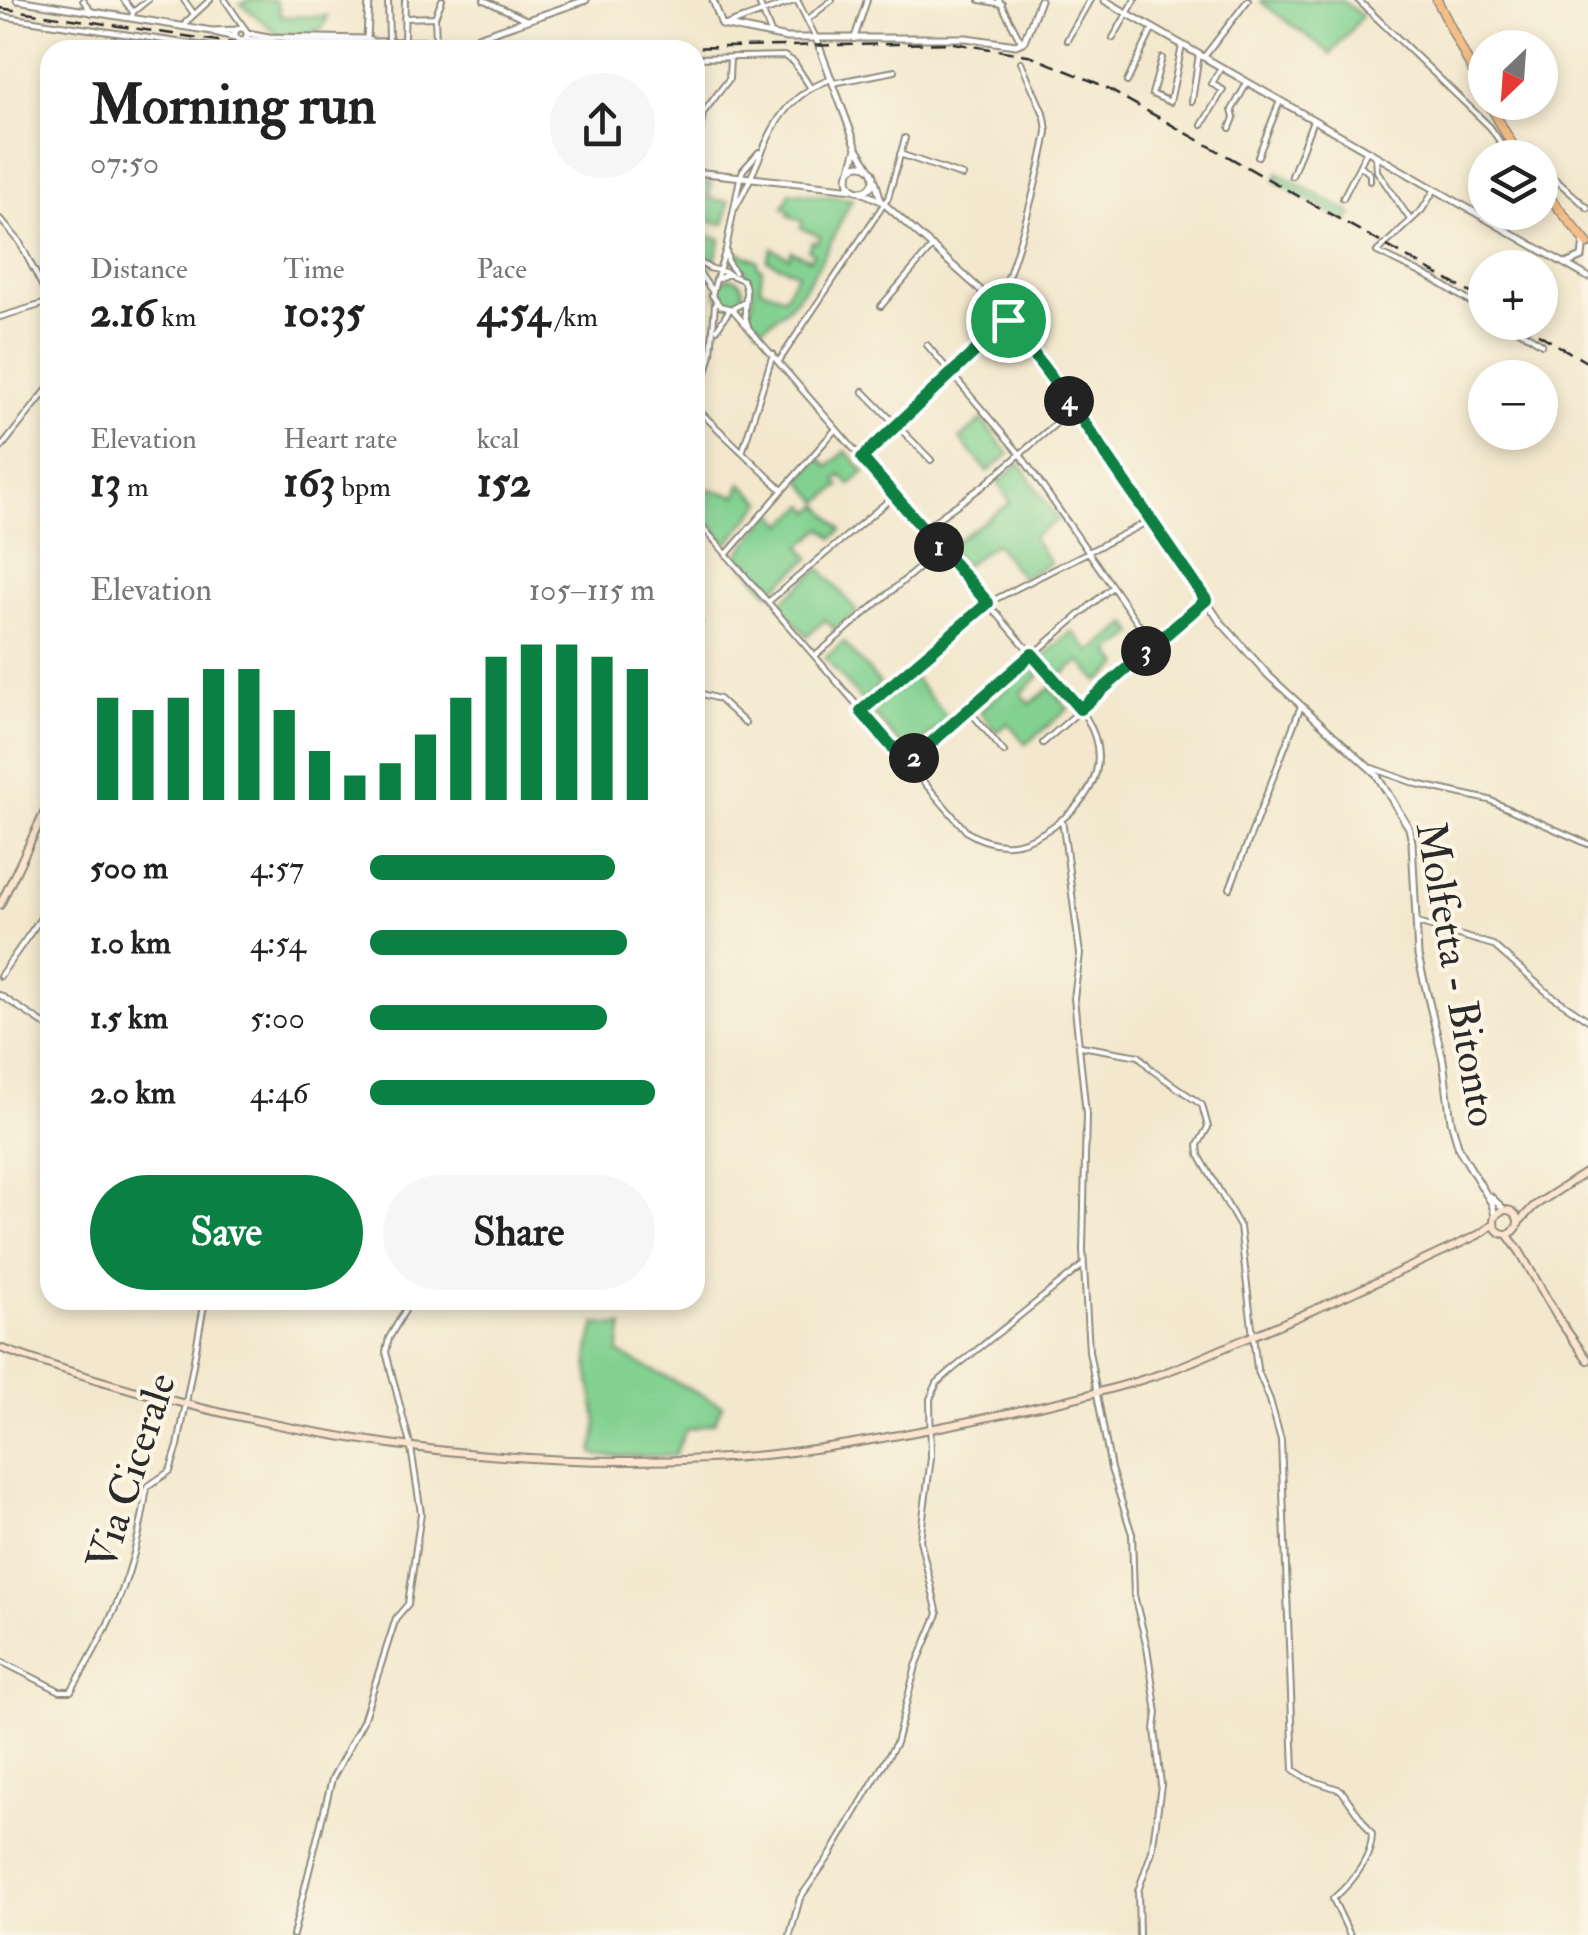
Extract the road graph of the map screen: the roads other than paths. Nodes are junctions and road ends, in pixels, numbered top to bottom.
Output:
1 (17, 0) edge
2 (83, 0) edge
3 (124, 0) edge
4 (148, 0) edge
5 (184, 0) edge
6 (210, 0) edge
7 (226, 0) edge
8 (368, 0) edge
9 (388, 0) edge
10 (405, 0) edge
11 (442, 0) edge
12 (484, 0) edge
13 (556, 0) edge
14 (586, 0) edge
15 (713, 0) edge
16 (758, 0) edge
17 (797, 0) edge
18 (832, 0) edge
19 (867, 0) edge
20 (980, 0) edge
21 (1040, 0) edge
22 (1090, 0) edge
23 (1104, 0) edge
24 (1135, 0) edge
25 (1248, 0) edge
26 (1358, 0) edge
27 (1437, 0) edge
28 (1000, 2) edge
29 (560, 9) junction
30 (763, 12) junction
31 (92, 13) junction
32 (1128, 13) junction
33 (194, 14) junction
34 (133, 15) junction
35 (0, 16) edge
36 (435, 17) junction
37 (404, 18) junction
38 (743, 19) junction
39 (527, 20) junction
40 (807, 20) junction
41 (723, 24) junction
42 (185, 26) junction
43 (740, 28) junction
44 (1154, 28) junction
45 (236, 34) junction
46 (246, 34) junction
47 (773, 36) junction
48 (816, 38) junction
49 (1113, 38) dead end
50 (271, 39) junction
51 (854, 39) junction
52 (164, 40) edge
53 (277, 40) edge
54 (279, 40) edge
55 (367, 40) edge
56 (389, 40) edge
57 (404, 40) edge
58 (436, 40) edge
59 (469, 40) edge
60 (1066, 40) dead end
61 (1022, 43) junction
62 (1182, 44) junction
63 (1201, 56) junction
64 (730, 57) junction
65 (705, 58) edge
66 (1162, 58) dead end
67 (1468, 61) edge
68 (1021, 62) dead end
69 (1221, 67) junction
70 (895, 71) dead end
71 (832, 81) junction
72 (1127, 82) dead end
73 (1248, 82) junction
74 (810, 87) junction
75 (1280, 101) junction
76 (1192, 102) dead end
77 (705, 108) edge
78 (1313, 120) junction
79 (1202, 126) dead end
80 (1230, 128) dead end
81 (905, 138) dead end
82 (1499, 140) edge
83 (857, 148) junction
84 (763, 150) junction
85 (1366, 151) junction
86 (900, 154) junction
87 (1258, 156) dead end
88 (1376, 156) junction
89 (1360, 164) junction
90 (868, 168) junction
91 (705, 171) edge
92 (850, 172) junction
93 (963, 176) dead end
94 (1292, 176) dead end
95 (740, 178) junction
96 (874, 178) junction
97 (752, 179) junction
98 (1370, 181) dead end
99 (1558, 182) edge
100 (832, 188) junction
101 (1435, 189) junction
102 (857, 190) junction
103 (1343, 198) dead end
104 (883, 202) junction
105 (735, 208) junction
106 (1558, 208) edge
107 (1588, 208) edge
108 (1409, 218) dead end
109 (0, 219) edge
110 (1586, 242) edge
111 (933, 246) junction
112 (726, 250) junction
113 (1565, 263) junction
114 (705, 267) edge
115 (1588, 267) edge
116 (717, 270) junction
117 (1578, 270) junction
118 (736, 275) junction
119 (1588, 276) edge
120 (705, 280) edge
121 (716, 280) junction
122 (40, 283) edge
123 (712, 292) junction
124 (714, 299) junction
125 (1468, 301) edge
126 (744, 302) junction
127 (995, 303) junction
128 (40, 305) edge
129 (880, 306) dead end
130 (731, 309) junction
131 (0, 317) edge
132 (1008, 320) junction
133 (750, 329) junction
134 (715, 333) junction
135 (1535, 340) edge
136 (927, 344) dead end
137 (1542, 344) dead end
138 (773, 354) junction
139 (779, 361) junction
140 (952, 371) junction
141 (705, 373) edge
142 (864, 390) dead end
143 (40, 399) edge
144 (1074, 408) junction
145 (705, 417) edge
146 (896, 424) junction
147 (836, 428) junction
148 (0, 449) edge
149 (742, 452) junction
150 (1020, 454) junction
151 (862, 458) junction
152 (931, 460) dead end
153 (782, 490) junction
154 (894, 496) junction
155 (1152, 520) junction
156 (923, 529) junction
157 (705, 530) edge
158 (940, 549) junction
159 (1088, 552) junction
160 (726, 554) junction
161 (1112, 587) junction
162 (1206, 600) junction
163 (768, 602) junction
164 (988, 603) junction
165 (1153, 645) junction
166 (1032, 654) junction
167 (815, 657) junction
168 (705, 695) edge
169 (1301, 705) junction
170 (968, 709) junction
171 (1080, 709) junction
172 (861, 711) junction
173 (746, 723) dead end
174 (1043, 743) dead end
175 (1004, 752) dead end
176 (907, 764) junction
177 (1372, 768) junction
178 (1062, 819) junction
179 (40, 822) edge
180 (1588, 844) edge
181 (1230, 888) dead end
182 (0, 905) edge
183 (40, 918) edge
184 (1416, 923) junction
185 (0, 976) edge
186 (0, 994) edge
187 (1588, 1020) edge
188 (40, 1021) edge
189 (1081, 1046) junction
190 (1588, 1172) edge
191 (1484, 1190) junction
192 (1534, 1206) junction
193 (1509, 1211) junction
194 (1496, 1224) junction
195 (1516, 1226) junction
196 (1507, 1234) junction
197 (1520, 1252) junction
198 (1083, 1265) junction
199 (203, 1310) edge
200 (405, 1310) edge
201 (1254, 1336) junction
202 (0, 1348) edge
203 (1588, 1360) edge
204 (1094, 1393) junction
205 (187, 1405) junction
206 (930, 1429) junction
207 (411, 1448) junction
208 (0, 1661) edge
209 (293, 1935) edge
210 (790, 1935) edge
211 (1138, 1935) edge
212 (1350, 1935) edge

1 - 31 street
2 - 31 street
3 - 34 street
4 - 34 street
5 - 33 street
6 - 33 street
7 - 46 street
8 - 55 street
9 - 56 street
10 - 37 street
11 - 36 street
12 - 39 street
13 - 29 street
14 - 29 street
15 - 41 street
16 - 30 street
17 - 30 street
17 - 40 street
18 - 40 street
19 - 51 street
20 - 28 street
21 - 61 street
22 - 60 street
23 - 32 street
24 - 32 street
25 - 63 street
26 - 82 street
27 - 67 main road
28 - 61 street
29 - 39 street
30 - 38 street
30 - 47 street
31 - 34 street
32 - 44 street
32 - 49 street
33 - 42 street
34 - 42 street
35 - 52 street
36 - 37 street
36 - 58 street
37 - 57 street
38 - 41 street
38 - 43 street
39 - 59 street
40 - 48 street
41 - 43 street
42 - 45 street
43 - 47 street
44 - 62 street
44 - 72 street
45 - 46 street
45 - 46 street
46 - 50 street
47 - 48 street
48 - 51 street
48 - 71 street
50 - 53 street
50 - 54 street
51 - 61 street
62 - 63 street
62 - 66 street
63 - 69 street
63 - 76 street
64 - 65 street
64 - 74 street
64 - 77 street
68 - 127 street
69 - 73 street
69 - 79 street
70 - 71 street
71 - 74 street
71 - 83 street
73 - 75 street
73 - 80 street
74 - 84 street
75 - 78 street
75 - 87 street
78 - 85 street
78 - 94 street
81 - 86 street
83 - 90 street
83 - 92 street
84 - 95 street
84 - 97 street
85 - 88 street
85 - 89 street
86 - 93 street
86 - 104 street
88 - 101 street
88 - 108 street
89 - 98 street
89 - 103 street
90 - 92 street
90 - 96 street
91 - 95 street
92 - 100 street
92 - 102 street
95 - 97 street
95 - 105 street
96 - 102 street
96 - 104 street
97 - 100 street
97 - 105 street
99 - 107 street
100 - 102 street
101 - 113 street
101 - 125 street
102 - 104 street, Molfetta - Bitonto
104 - 111 street, Molfetta - Bitonto
104 - 139 street
105 - 112 street
106 - 110 main road
109 - 122 street
110 - 113 street
111 - 127 street, Molfetta - Bitonto
111 - 129 street
112 - 116 street
112 - 118 street
113 - 117 street
114 - 116 street
115 - 117 street
116 - 118 street
116 - 121 street
117 - 119 street
118 - 121 street
118 - 126 street
120 - 123 street
121 - 123 street
123 - 124 street
124 - 130 street
124 - 134 street
126 - 130 street
126 - 133 street
127 - 132 street, Molfetta - Bitonto
128 - 131 street
130 - 133 street
130 - 134 street
132 - 140 street
132 - 144 street, Molfetta - Bitonto
133 - 138 street
134 - 141 street
135 - 137 street
136 - 140 street
138 - 139 street
138 - 149 street
139 - 147 street
140 - 146 street
140 - 150 street
142 - 146 street
143 - 148 street
144 - 150 street
144 - 155 street, Molfetta - Bitonto
145 - 149 street
146 - 151 street
146 - 152 street
147 - 151 street
147 - 153 street
149 - 153 street
150 - 156 street
150 - 159 street
151 - 154 street
153 - 160 street
154 - 156 street
154 - 163 street
155 - 159 street
155 - 162 street, Molfetta - Bitonto
156 - 158 street
157 - 160 street
158 - 164 street
158 - 167 street
159 - 161 street
159 - 164 street
160 - 163 street
161 - 165 street
161 - 166 street
162 - 165 street
162 - 169 street, Molfetta - Bitonto
163 - 167 street
164 - 166 street
164 - 172 street
165 - 171 street
166 - 170 street
166 - 171 street
167 - 172 street
168 - 173 street
169 - 177 street, Molfetta - Bitonto
169 - 181 street
170 - 175 street
170 - 176 street
171 - 174 street
171 - 178 street
172 - 176 street
176 - 178 street
177 - 180 street
177 - 184 street, Molfetta - Bitonto
178 - 189 street
179 - 182 main road
183 - 185 street
184 - 187 street
184 - 191 street, Molfetta - Bitonto
186 - 188 street
189 - 198 street
189 - 201 street
190 - 192 main road
191 - 193 street, Molfetta - Bitonto
191 - 194 street, Molfetta - Bitonto
192 - 193 main road
192 - 195 main road
193 - 194 main road
193 - 195 main road
194 - 196 main road
194 - 201 main road
195 - 196 main road
195 - 197 main road
196 - 197 main road
197 - 203 main road
198 - 204 street
198 - 206 street
199 - 205 street, Via Cicerale
200 - 207 street
201 - 204 main road
201 - 212 street
202 - 205 main road
204 - 206 main road
204 - 211 street
205 - 207 main road
205 - 208 street, Via Cicerale
206 - 207 main road
206 - 210 street
207 - 209 street

